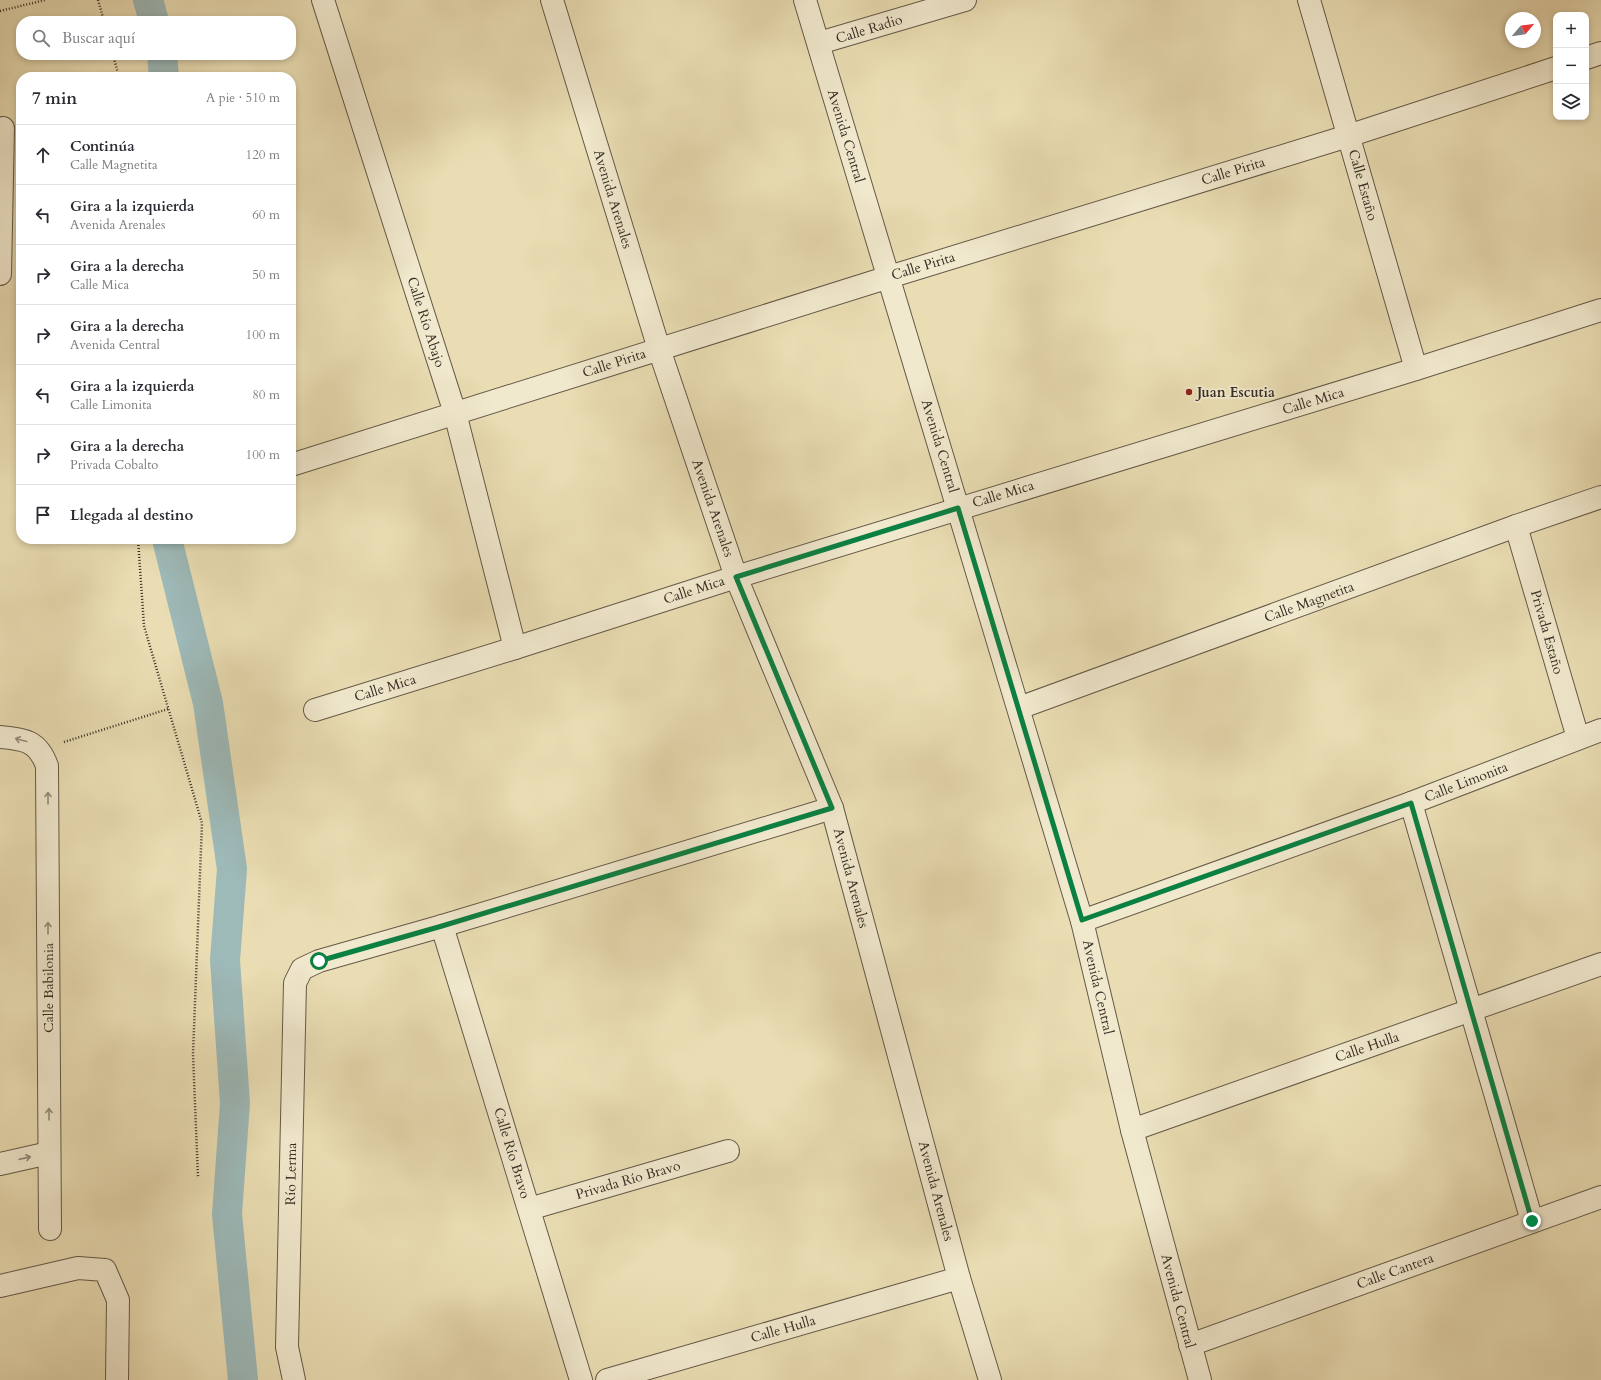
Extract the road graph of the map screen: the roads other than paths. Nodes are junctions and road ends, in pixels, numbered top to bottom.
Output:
1 (323, 0) edge
2 (552, 0) edge
3 (805, 0) edge
4 (965, 0) edge
5 (1309, 0) edge
6 (818, 44) junction
7 (1601, 53) edge
8 (1589, 57) edge
9 (1553, 69) edge
10 (8, 127) edge
11 (1348, 136) junction
12 (0, 274) edge
13 (889, 277) junction
14 (1601, 310) edge
15 (659, 349) junction
16 (1416, 370) junction
17 (455, 413) junction
18 (296, 463) edge
19 (1601, 497) edge
20 (958, 508) junction
21 (1516, 526) junction
22 (736, 577) junction
23 (515, 648) junction
24 (1018, 708) junction
25 (315, 710) dead end
26 (1601, 730) edge
27 (0, 737) edge
28 (1578, 738) junction
29 (1411, 803) junction
30 (832, 808) junction
31 (1082, 920) junction
32 (442, 926) junction
33 (1601, 964) edge
34 (1471, 1010) junction
35 (1132, 1130) junction
36 (728, 1151) dead end
37 (49, 1153) junction
38 (0, 1164) edge
39 (1601, 1197) edge
40 (529, 1209) junction
41 (1532, 1221) junction
42 (50, 1229) dead end
43 (959, 1278) junction
44 (0, 1286) edge
45 (1190, 1345) junction
46 (117, 1380) edge
47 (294, 1380) edge
48 (581, 1380) edge
49 (607, 1380) edge
50 (990, 1380) edge
51 (1200, 1380) edge

1 - 17 street, Calle Río Abajo
2 - 15 street, Avenida Arenales
3 - 6 street, Avenida Central
4 - 6 street, Calle Radio
5 - 11 street, Calle Estaño
6 - 13 street, Avenida Central
7 - 8 street
9 - 11 street, Calle Pirita
10 - 12 street
11 - 13 street, Calle Pirita
11 - 16 street, Calle Estaño
13 - 15 street, Calle Pirita
13 - 20 street, Avenida Central
14 - 16 street, Calle Mica
15 - 17 street, Calle Pirita
15 - 22 street, Avenida Arenales
16 - 20 street, Calle Mica
17 - 18 street, Calle Pirita
17 - 23 street, Calle Río Abajo
19 - 21 street, Calle Magnetita
20 - 22 street, Calle Mica
20 - 24 street, Avenida Central
21 - 24 street, Calle Magnetita
21 - 28 street, Privada Estaño
22 - 23 street, Calle Mica
22 - 30 street, Avenida Arenales
23 - 25 street, Calle Mica
24 - 31 street, Avenida Central
26 - 28 street, Calle Limonita
37 -> 27 street, Calle Babilonia
28 - 29 street, Calle Limonita
29 - 31 street, Calle Limonita
29 - 34 street
30 - 32 street
30 - 43 street, Avenida Arenales
31 - 35 street, Avenida Central
32 - 40 street, Calle Río Bravo
32 - 47 street, Río Lerma
33 - 34 street, Calle Hulla
34 - 35 street, Calle Hulla
34 - 41 street
35 - 45 street, Avenida Central
36 - 40 street, Privada Río Bravo
38 -> 37 street
37 - 42 street, Calle Babilonia
39 - 41 street, Calle Cantera
40 - 48 street, Calle Río Bravo
41 - 45 street, Calle Cantera
43 - 49 street, Calle Hulla
43 - 50 street, Avenida Arenales
44 - 46 street
45 - 51 street, Avenida Central

